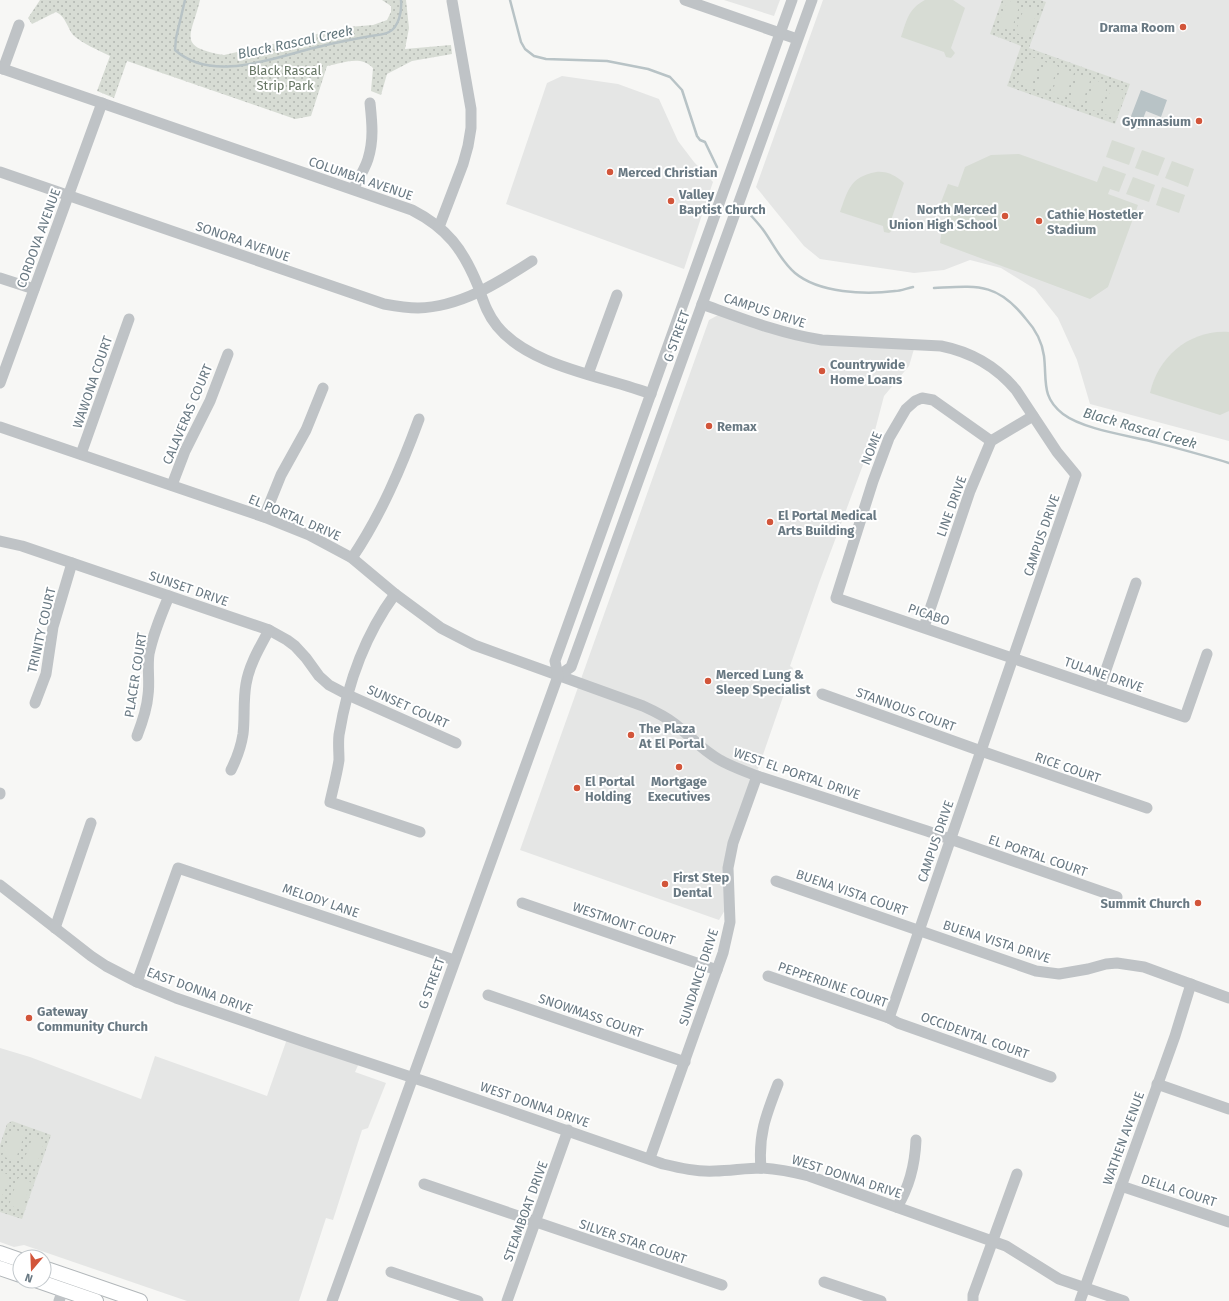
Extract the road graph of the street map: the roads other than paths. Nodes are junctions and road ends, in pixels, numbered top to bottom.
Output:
1 (685, 0) edge
2 (792, 0) edge
3 (812, 0) edge
4 (452, 1) edge
5 (19, 24) dead end
6 (780, 34) junction
7 (797, 40) junction
8 (1, 69) edge
9 (102, 103) junction
10 (370, 103) dead end
11 (0, 172) edge
12 (353, 189) junction
13 (68, 196) junction
14 (439, 227) junction
15 (532, 261) dead end
16 (0, 278) edge
17 (34, 290) junction
18 (480, 291) junction
19 (617, 295) dead end
20 (702, 304) junction
21 (129, 319) dead end
22 (228, 354) dead end
23 (588, 374) junction
24 (0, 383) edge
25 (323, 388) dead end
26 (651, 394) junction
27 (1033, 416) junction
28 (419, 418) dead end
29 (0, 426) edge
30 (991, 441) junction
31 (81, 454) junction
32 (172, 485) junction
33 (264, 517) junction
34 (0, 541) edge
35 (352, 558) junction
36 (72, 563) junction
37 (1136, 583) dead end
38 (395, 594) junction
39 (169, 596) junction
40 (836, 598) joint
41 (924, 627) junction
42 (269, 630) junction
43 (1207, 654) dead end
44 (1013, 657) junction
45 (558, 676) junction
46 (1100, 687) junction
47 (822, 694) dead end
48 (348, 695) junction
49 (34, 703) dead end
50 (137, 736) dead end
51 (456, 743) dead end
52 (981, 751) junction
53 (232, 770) dead end
54 (757, 776) junction
55 (1147, 808) dead end
56 (91, 824) dead end
57 (420, 832) dead end
58 (950, 839) junction
59 (776, 881) dead end
60 (0, 885) edge
61 (1117, 897) dead end
62 (522, 903) dead end
63 (54, 928) junction
64 (918, 930) junction
65 (454, 960) junction
66 (717, 970) junction
67 (768, 976) dead end
68 (137, 982) junction
69 (1191, 984) junction
70 (488, 995) dead end
71 (1229, 998) edge
72 (889, 1018) junction
73 (685, 1062) junction
74 (1051, 1077) dead end
75 (412, 1078) junction
76 (778, 1084) dead end
77 (1157, 1084) junction
78 (1229, 1109) edge
79 (568, 1130) junction
80 (916, 1140) dead end
81 (650, 1158) junction
82 (761, 1168) junction
83 (1017, 1174) dead end
84 (424, 1184) dead end
85 (1121, 1186) junction
86 (898, 1207) junction
87 (536, 1222) junction
88 (1229, 1222) edge
89 (993, 1241) junction
90 (0, 1253) edge
91 (12, 1257) edge
92 (0, 1268) edge
93 (52, 1271) edge
94 (12, 1272) edge
95 (391, 1272) dead end
96 (52, 1278) edge
97 (824, 1282) dead end
98 (722, 1285) dead end
99 (1084, 1287) junction
100 (51, 1289) edge
101 (120, 1294) junction
102 (61, 1295) edge
103 (96, 1301) edge
104 (140, 1301) edge
105 (332, 1301) edge
106 (478, 1301) edge
107 (508, 1301) edge
108 (881, 1301) edge
109 (973, 1301) edge
110 (1080, 1301) edge
111 (1124, 1301) edge

1 - 6 street
2 - 6 street, G STREET
3 - 7 street, G STREET
4 - 14 street
5 - 8 street
6 - 7 street
6 - 26 street, G STREET
7 - 20 street, G STREET
8 - 9 street, COLUMBIA AVENUE
9 - 12 street, COLUMBIA AVENUE
9 - 13 street, CORDOVA AVENUE
10 - 12 street
11 - 13 street, SONORA AVENUE
12 - 14 street, COLUMBIA AVENUE
13 - 17 street, CORDOVA AVENUE
13 - 18 street, SONORA AVENUE
14 - 18 street, COLUMBIA AVENUE
15 - 18 street, SONORA AVENUE
16 - 17 street
17 - 24 street, CORDOVA AVENUE
18 - 23 street, COLUMBIA AVENUE
19 - 23 street
20 - 27 street, CAMPUS DRIVE
20 - 45 street, G STREET
21 - 31 street, WAWONA COURT
22 - 32 street, CALAVERAS COURT
23 - 26 street, COLUMBIA AVENUE
25 - 33 street
26 - 45 street, G STREET
27 - 30 street
27 - 44 street, CAMPUS DRIVE
28 - 35 street
29 - 31 street, EL PORTAL DRIVE
30 - 40 street, NOME
30 - 41 street, LINE DRIVE
31 - 32 street, EL PORTAL DRIVE
32 - 33 street, EL PORTAL DRIVE
33 - 35 street, EL PORTAL DRIVE
34 - 36 street, SUNSET DRIVE
35 - 38 street, EL PORTAL DRIVE
36 - 39 street, SUNSET DRIVE
36 - 49 street, TRINITY COURT
37 - 46 street
38 - 45 street, EL PORTAL DRIVE
38 - 48 street
39 - 42 street, SUNSET DRIVE
39 - 50 street, PLACER COURT
40 - 41 street, PICABO
41 - 44 street, PICABO
42 - 48 street, SUNSET DRIVE
42 - 53 street
43 - 46 street, TULANE DRIVE
44 - 46 street, TULANE DRIVE
44 - 52 street, CAMPUS DRIVE
45 - 54 street, WEST EL PORTAL DRIVE
45 - 65 street, G STREET
47 - 52 street, STANNOUS COURT
48 - 51 street, SUNSET COURT
48 - 57 street
52 - 55 street, RICE COURT
52 - 58 street, CAMPUS DRIVE
54 - 58 street, WEST EL PORTAL DRIVE
54 - 66 street, SUNDANCE DRIVE
56 - 63 street
58 - 61 street, EL PORTAL COURT
58 - 64 street, CAMPUS DRIVE
59 - 64 street, BUENA VISTA COURT
60 - 63 street, EAST DONNA DRIVE
62 - 66 street, WESTMONT COURT
63 - 68 street, EAST DONNA DRIVE
64 - 69 street, BUENA VISTA DRIVE
64 - 72 street, CAMPUS DRIVE
65 - 68 street, MELODY LANE
65 - 75 street, G STREET
66 - 73 street, SUNDANCE DRIVE
67 - 72 street, PEPPERDINE COURT
68 - 75 street, EAST DONNA DRIVE
69 - 71 street, BUENA VISTA DRIVE
69 - 77 street, WATHEN AVENUE
70 - 73 street, SNOWMASS COURT
72 - 74 street, OCCIDENTAL COURT
73 - 81 street, SUNDANCE DRIVE
75 - 79 street, WEST DONNA DRIVE
75 - 105 street, G STREET
76 - 82 street
77 - 78 street
77 - 85 street, WATHEN AVENUE
79 - 81 street, WEST DONNA DRIVE
79 - 87 street, STEAMBOAT DRIVE
80 - 86 street
81 - 82 street, WEST DONNA DRIVE
82 - 86 street, WEST DONNA DRIVE
83 - 89 street
84 - 87 street, SILVER STAR COURT
85 - 88 street, DELLA COURT
85 - 99 street, WATHEN AVENUE
86 - 89 street, WEST DONNA DRIVE
87 - 98 street, SILVER STAR COURT
87 - 107 street, STEAMBOAT DRIVE
89 - 99 street, WEST DONNA DRIVE
89 - 109 street
90 - 91 main road
92 - 94 main road
93 - 101 main road
95 - 106 street
96 - 101 main road
97 - 108 street
99 - 110 street, WATHEN AVENUE
99 - 111 street, WEST DONNA DRIVE
100 - 102 main road
101 - 104 main road
102 - 103 main road

